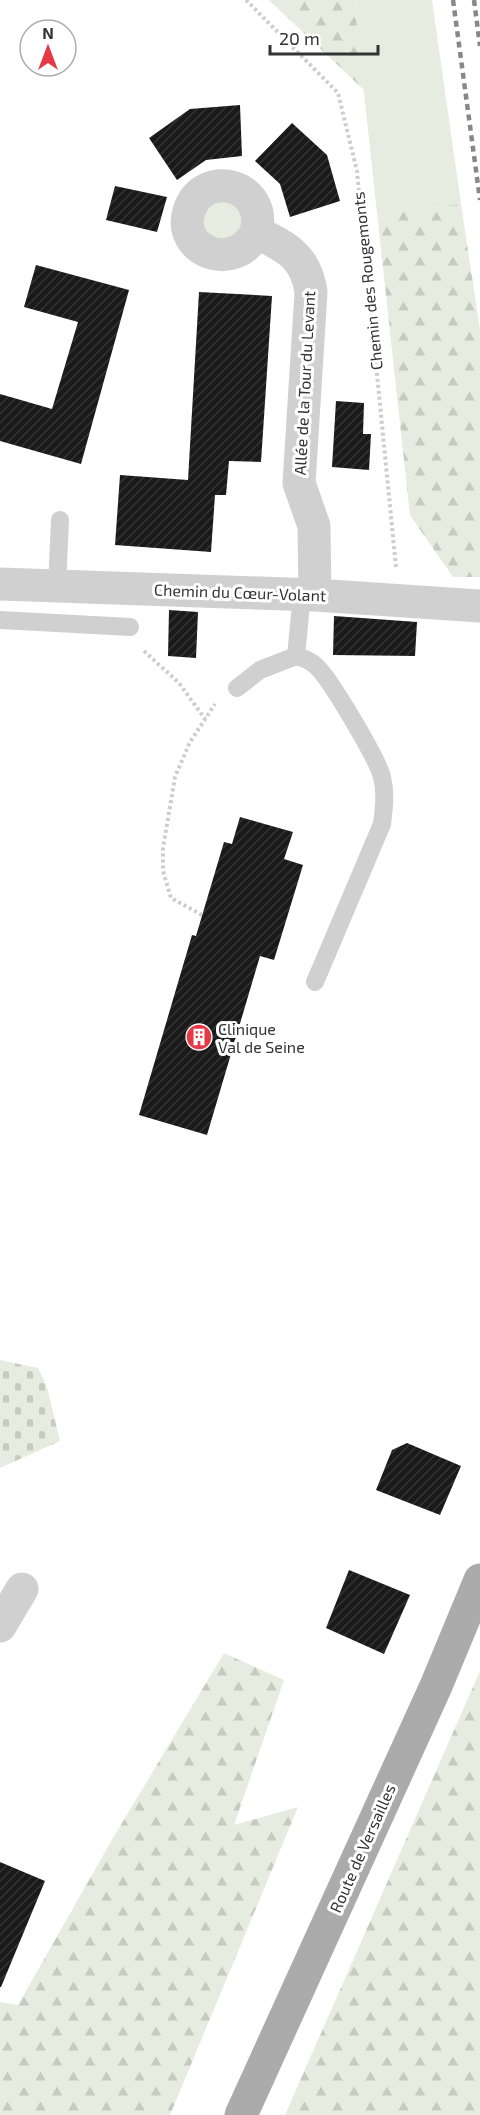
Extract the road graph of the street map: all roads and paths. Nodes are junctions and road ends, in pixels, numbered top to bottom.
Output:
1 (246, 0) edge
2 (256, 232) dead end
3 (60, 520) dead end
4 (0, 584) edge
5 (57, 586) junction
6 (308, 594) junction
7 (399, 600) junction
8 (480, 606) edge
9 (0, 620) edge
10 (130, 627) dead end
11 (296, 656) junction
12 (179, 683) dead end
13 (237, 688) joint
14 (205, 719) junction
15 (202, 915) dead end
16 (315, 982) dead end
17 (480, 1580) edge
18 (22, 1589) dead end
19 (0, 1626) edge
20 (241, 2115) edge

1 - 7 path, Chemin des Rougemonts
2 - 6 street, Allée de la Tour du Levant
3 - 5 lane
4 - 5 street, Chemin du Cœur-Volant
5 - 6 street, Chemin du Cœur-Volant
6 - 7 street, Chemin du Cœur-Volant
6 - 11 lane
7 - 8 street, Chemin du Cœur-Volant
9 - 10 lane
11 - 13 lane
11 - 16 lane
12 - 14 path
13 - 14 path
14 - 15 path
17 - 20 main road, Route de Versailles
18 - 19 street

